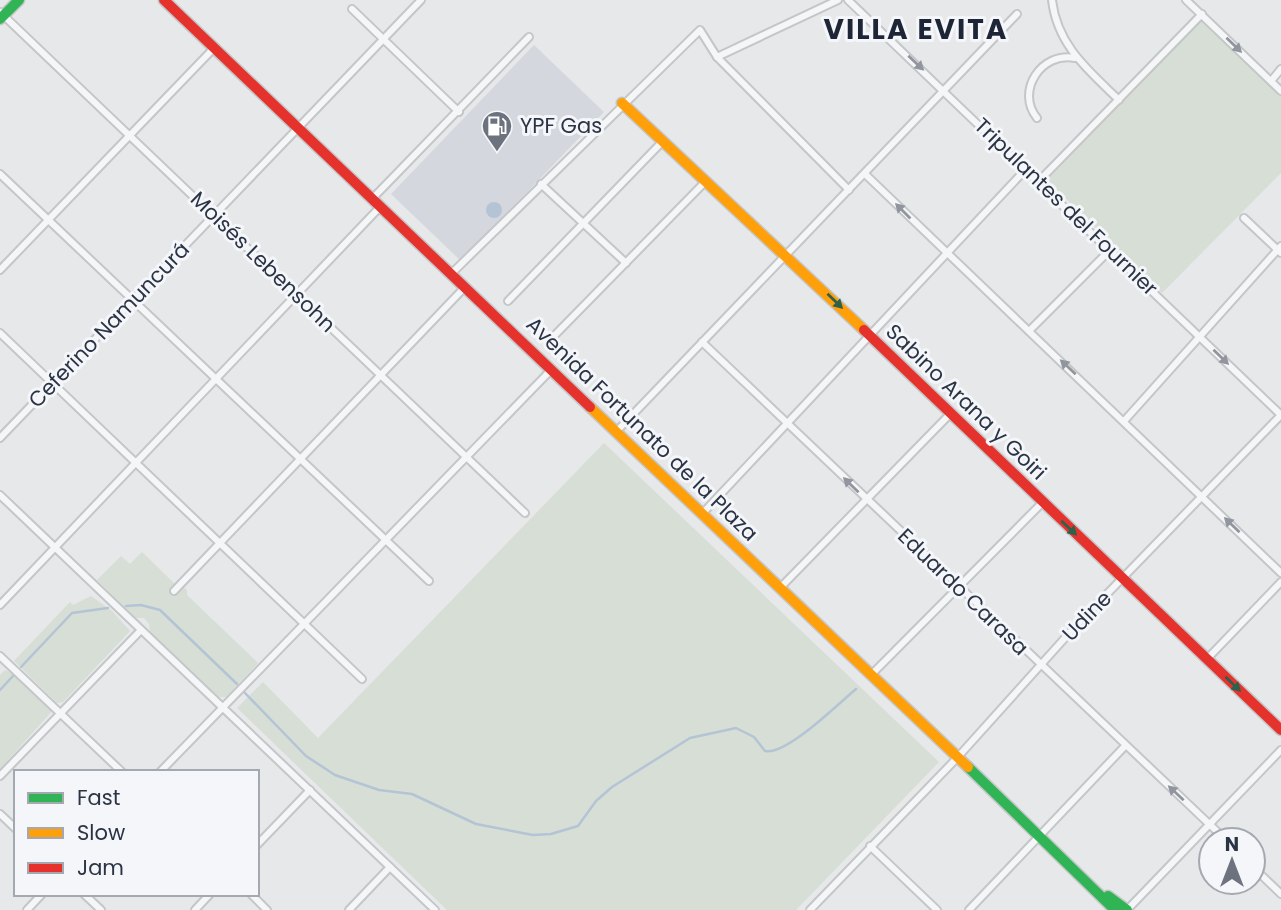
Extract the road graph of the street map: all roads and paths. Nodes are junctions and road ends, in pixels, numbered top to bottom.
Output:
1 (19, 0) edge
2 (164, 0) edge
3 (421, 0) edge
4 (838, 0) edge
5 (848, 0) edge
6 (1052, 0) edge
7 (1186, 0) edge
8 (352, 9) dead end
9 (1, 15) edge
10 (1017, 15) dead end
11 (1202, 15) junction
12 (530, 37) dead end
13 (385, 38) junction
14 (214, 48) junction
15 (717, 57) junction
16 (1075, 58) junction
17 (1281, 69) edge
18 (1271, 81) junction
19 (944, 90) junction
20 (1281, 90) edge
21 (1119, 100) junction
22 (622, 103) junction
23 (458, 112) junction
24 (1037, 118) dead end
25 (298, 128) junction
26 (130, 135) junction
27 (662, 142) junction
28 (1026, 169) junction
29 (0, 174) edge
30 (865, 174) junction
31 (1040, 181) junction
32 (704, 183) junction
33 (541, 184) junction
34 (849, 190) junction
35 (372, 199) junction
36 (380, 207) junction
37 (214, 215) junction
38 (1244, 218) dead end
39 (48, 219) junction
40 (583, 223) junction
41 (1110, 250) junction
42 (1280, 250) edge
43 (785, 254) junction
44 (947, 255) junction
45 (626, 263) junction
46 (0, 270) edge
47 (451, 274) junction
48 (465, 288) junction
49 (296, 295) junction
50 (133, 299) junction
51 (508, 301) dead end
52 (1028, 331) junction
53 (0, 333) edge
54 (870, 335) junction
55 (1199, 335) junction
56 (552, 338) dead end
57 (702, 342) junction
58 (551, 370) junction
59 (380, 374) junction
60 (215, 379) junction
61 (52, 383) junction
62 (951, 413) junction
63 (1281, 415) edge
64 (1125, 420) junction
65 (786, 424) junction
66 (616, 432) junction
67 (0, 438) edge
68 (465, 456) junction
69 (300, 459) junction
70 (136, 463) junction
71 (0, 495) edge
72 (1203, 496) junction
73 (866, 500) junction
74 (1042, 503) junction
75 (525, 513) dead end
76 (702, 514) junction
77 (384, 539) junction
78 (220, 543) junction
79 (55, 548) junction
80 (1281, 573) edge
81 (1123, 579) junction
82 (429, 582) dead end
83 (1281, 582) edge
84 (957, 587) junction
85 (780, 588) junction
86 (174, 591) dead end
87 (0, 605) edge
88 (303, 623) junction
89 (142, 630) junction
90 (0, 656) edge
91 (1207, 659) junction
92 (1041, 666) junction
93 (871, 675) junction
94 (362, 679) dead end
95 (222, 707) junction
96 (61, 713) junction
97 (1281, 730) edge
98 (1125, 746) junction
99 (1281, 750) edge
100 (957, 758) junction
101 (120, 770) edge
102 (162, 770) edge
103 (0, 776) edge
104 (310, 790) junction
105 (0, 814) edge
106 (1211, 826) joint
107 (14, 827) edge
108 (1039, 837) junction
109 (1197, 840) edge
110 (259, 843) edge
111 (870, 846) junction
112 (390, 867) junction
113 (1267, 880) edge
114 (1093, 886) junction
115 (1281, 894) edge
116 (40, 896) edge
117 (86, 896) edge
118 (208, 896) edge
119 (253, 896) edge
120 (27, 910) edge
121 (101, 910) edge
122 (195, 910) edge
123 (267, 910) edge
124 (349, 910) edge
125 (435, 910) edge
126 (810, 910) edge
127 (937, 910) edge
128 (969, 910) edge
129 (1115, 910) edge
130 (1127, 910) edge

1 - 9 main road
2 - 14 main road, Avenida Fortunato de la Plaza
3 - 13 street, Ceferino Namuncurá
4 - 15 street
5 -> 19 street, Tripulantes del Fournier
6 - 16 street
7 - 11 street
8 - 13 street
9 - 26 street, Moisés Lebensohn
10 - 19 street
11 -> 18 street
11 - 21 street
12 - 23 street
13 - 23 street
13 - 25 street, Ceferino Namuncurá
14 - 25 main road, Avenida Fortunato de la Plaza
14 - 26 street
15 - 22 street
15 - 34 street
16 - 21 street
16 - 24 street
17 - 18 street
18 - 20 street
19 - 28 street, Tripulantes del Fournier
19 - 30 street
21 - 31 street
22 - 27 main road, Sabino Arana y Goiri
22 - 33 street
23 - 35 street
25 - 35 main road, Avenida Fortunato de la Plaza
25 - 37 street, Ceferino Namuncurá
26 - 37 street, Moisés Lebensohn
26 - 39 street
27 - 32 main road, Sabino Arana y Goiri
27 - 40 street
28 - 31 street, Tripulantes del Fournier
28 - 44 street
29 - 39 street
30 - 34 street
44 -> 30 street
31 - 41 street, Tripulantes del Fournier
32 - 43 main road, Sabino Arana y Goiri
32 - 45 street
33 - 40 street
33 - 47 street
34 - 43 street
35 - 36 main road, Avenida Fortunato de la Plaza
36 - 47 main road, Avenida Fortunato de la Plaza
36 - 49 street
37 - 49 street, Moisés Lebensohn
37 - 50 street, Ceferino Namuncurá
38 - 42 street
39 - 46 street
39 - 50 street
40 - 45 street
40 - 51 street
41 - 52 street
41 - 55 street, Tripulantes del Fournier
42 - 55 street
43 -> 54 main road, Sabino Arana y Goiri
43 - 57 street
44 - 52 street
44 - 54 street
45 - 56 street
47 - 48 main road, Avenida Fortunato de la Plaza
48 - 58 main road, Avenida Fortunato de la Plaza
48 - 59 street
49 - 59 street, Moisés Lebensohn
49 - 60 street
50 - 60 street
50 - 61 street, Ceferino Namuncurá
64 -> 52 street
53 - 61 street
54 - 62 main road, Sabino Arana y Goiri
54 - 65 street
55 -> 63 street, Tripulantes del Fournier
55 - 64 street
57 - 65 street, Eduardo Carasa
57 - 66 street
58 - 66 main road, Avenida Fortunato de la Plaza
58 - 68 street
59 - 68 street, Moisés Lebensohn
59 - 69 street
60 - 69 street
60 - 70 street
61 - 67 street, Ceferino Namuncurá
61 - 70 street
62 - 73 street
62 - 74 main road, Sabino Arana y Goiri
63 - 72 street, Udine
64 - 72 street
73 -> 65 street, Eduardo Carasa
65 - 76 street
66 - 76 main road, Avenida Fortunato de la Plaza
68 - 75 street, Moisés Lebensohn
68 - 77 street
69 - 77 street
69 - 78 street
70 - 78 street
70 - 79 street
71 - 79 street
80 -> 72 street
72 - 81 street, Udine
73 - 84 street, Eduardo Carasa
73 - 85 street
74 -> 81 main road, Sabino Arana y Goiri
74 - 84 street
76 - 85 main road, Avenida Fortunato de la Plaza
77 - 82 street
77 - 88 street
78 - 86 street
78 - 88 street
79 - 87 street
79 - 89 street
81 - 91 main road, Sabino Arana y Goiri
81 - 92 street, Udine
83 - 91 street
84 - 92 street, Eduardo Carasa
84 - 93 street
85 - 93 main road, Avenida Fortunato de la Plaza
88 - 94 street
88 - 95 street
89 - 95 street
89 - 96 street
90 - 96 street
91 -> 97 main road, Sabino Arana y Goiri
92 - 98 street, Eduardo Carasa
92 - 100 street, Udine
93 - 100 main road, Avenida Fortunato de la Plaza
95 - 102 street
95 - 104 street
96 - 101 street
96 - 103 street
106 -> 98 street, Eduardo Carasa
98 - 108 street
99 - 106 street
100 - 108 main road, Avenida Fortunato de la Plaza
100 - 111 street, Udine
104 - 110 street
104 - 112 street
105 - 107 street
108 - 114 main road, Avenida Fortunato de la Plaza
108 - 128 street
109 - 130 street
111 - 126 street, Udine
111 - 127 street
112 - 124 street
112 - 125 street
113 - 115 street
114 - 129 main road, Avenida Fortunato de la Plaza
114 - 130 main road, Avenida Fortunato de la Plaza
116 - 120 street
117 - 121 street
118 - 122 street
119 - 123 street

